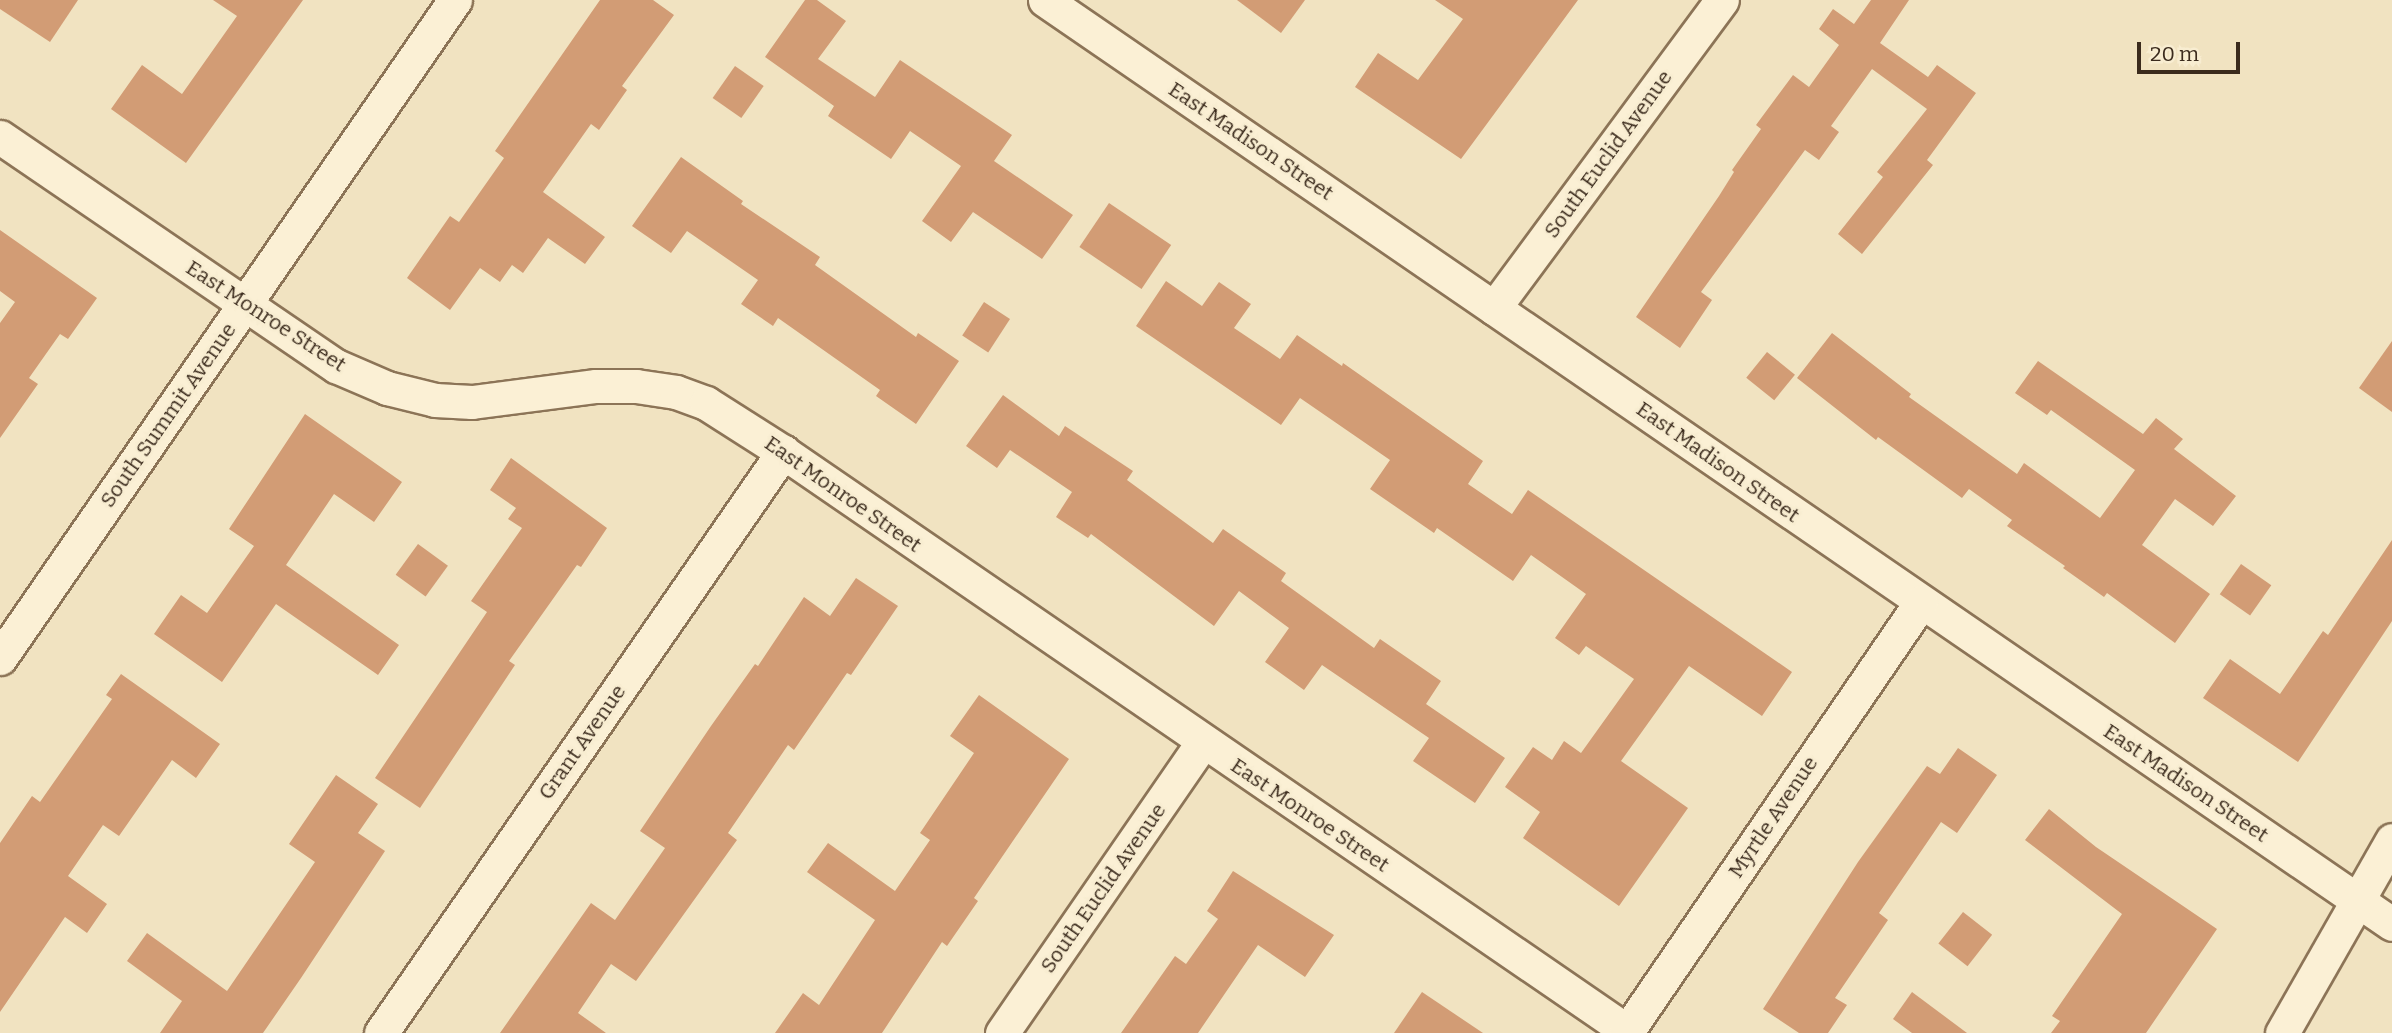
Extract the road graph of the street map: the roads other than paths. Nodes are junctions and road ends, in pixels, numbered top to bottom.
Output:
1 (455, 0) edge
2 (1045, 0) edge
3 (1721, 0) edge
4 (0, 137) edge
5 (245, 304) junction
6 (1494, 308) junction
7 (783, 452) junction
8 (1921, 602) junction
9 (0, 658) edge
10 (1203, 743) junction
11 (2392, 840) edge
12 (2358, 901) junction
13 (2392, 925) edge
14 (1626, 1032) edge
15 (381, 1033) edge
16 (1002, 1033) edge
17 (2282, 1033) edge

1 - 5 street, South Summit Avenue
2 - 6 street, East Madison Street
3 - 6 street, South Euclid Avenue
4 - 5 street, East Monroe Street
5 - 7 street, East Monroe Street
5 - 9 street, South Summit Avenue
6 - 8 street, East Madison Street
7 - 10 street, East Monroe Street
7 - 15 street, Grant Avenue
8 - 12 street, East Madison Street
8 - 14 street, Myrtle Avenue
10 - 14 street, East Monroe Street
10 - 16 street, South Euclid Avenue
11 - 12 street
12 - 13 street, East Madison Street
12 - 17 street

